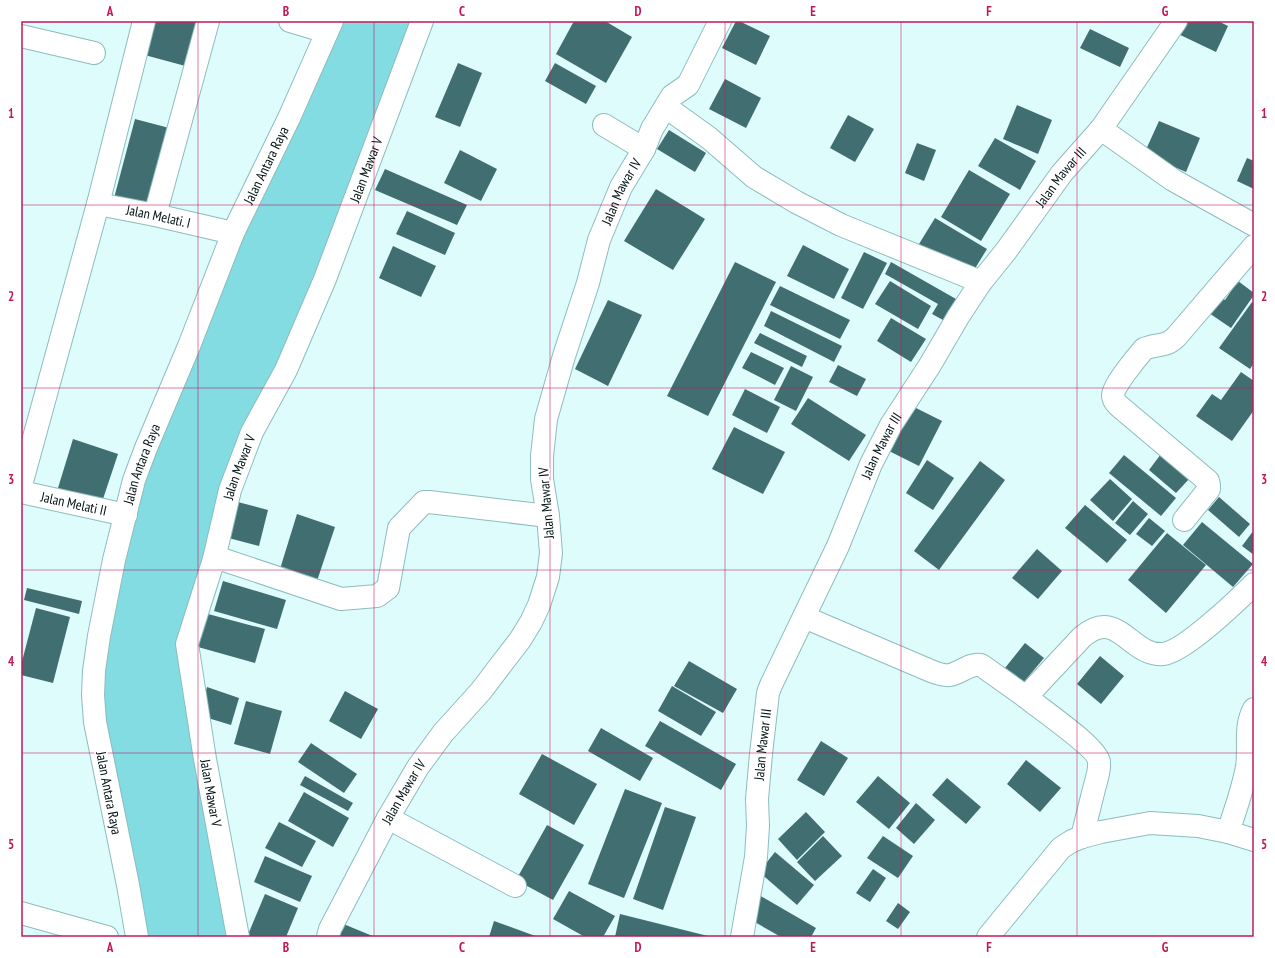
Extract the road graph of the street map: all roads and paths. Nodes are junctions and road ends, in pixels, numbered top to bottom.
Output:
1 (144, 21) edge
2 (208, 21) edge
3 (290, 21) edge
4 (422, 21) edge
5 (720, 21) edge
6 (1176, 21) edge
7 (330, 27) edge
8 (21, 36) edge
9 (94, 53) dead end
10 (666, 108) junction
11 (604, 125) dead end
12 (1101, 129) junction
13 (644, 148) junction
14 (96, 211) junction
15 (155, 215) junction
16 (1254, 225) edge
17 (233, 233) junction
18 (1254, 246) edge
19 (981, 282) junction
20 (21, 485) edge
21 (21, 492) edge
22 (126, 515) junction
23 (548, 516) junction
24 (1184, 520) dead end
25 (214, 559) junction
26 (1254, 584) edge
27 (804, 617) junction
28 (1026, 698) junction
29 (1254, 709) edge
30 (388, 818) junction
31 (1228, 832) junction
32 (1082, 837) junction
33 (1254, 840) edge
34 (515, 886) dead end
35 (21, 913) edge
36 (106, 937) edge
37 (137, 937) edge
38 (238, 937) edge
39 (328, 937) edge
40 (742, 937) edge
41 (988, 937) edge

1 - 14 street
2 - 15 street
3 - 7 street
4 - 25 street, Jalan Mawar V
5 - 10 street, Jalan Mawar IV
6 - 12 street, Jalan Mawar III
7 - 17 street, Jalan Antara Raya
8 - 9 street
10 - 13 street, Jalan Mawar IV
10 - 19 street
11 - 13 street
12 - 16 street
12 - 19 street, Jalan Mawar III
13 - 23 street, Jalan Mawar IV
14 - 15 street, Jalan Melati. I
14 - 20 street
15 - 17 street, Jalan Melati. I
17 - 22 street, Jalan Antara Raya
18 - 24 street
19 - 27 street, Jalan Mawar III
21 - 22 street, Jalan Melati II
22 - 37 street, Jalan Antara Raya
23 - 25 street
23 - 30 street, Jalan Mawar IV
25 - 38 street, Jalan Mawar V
26 - 28 street
27 - 28 street
27 - 40 street, Jalan Mawar III
28 - 32 street
29 - 31 street
30 - 34 street
30 - 39 street, Jalan Mawar IV
31 - 32 street
31 - 33 street
32 - 41 street
35 - 36 street

